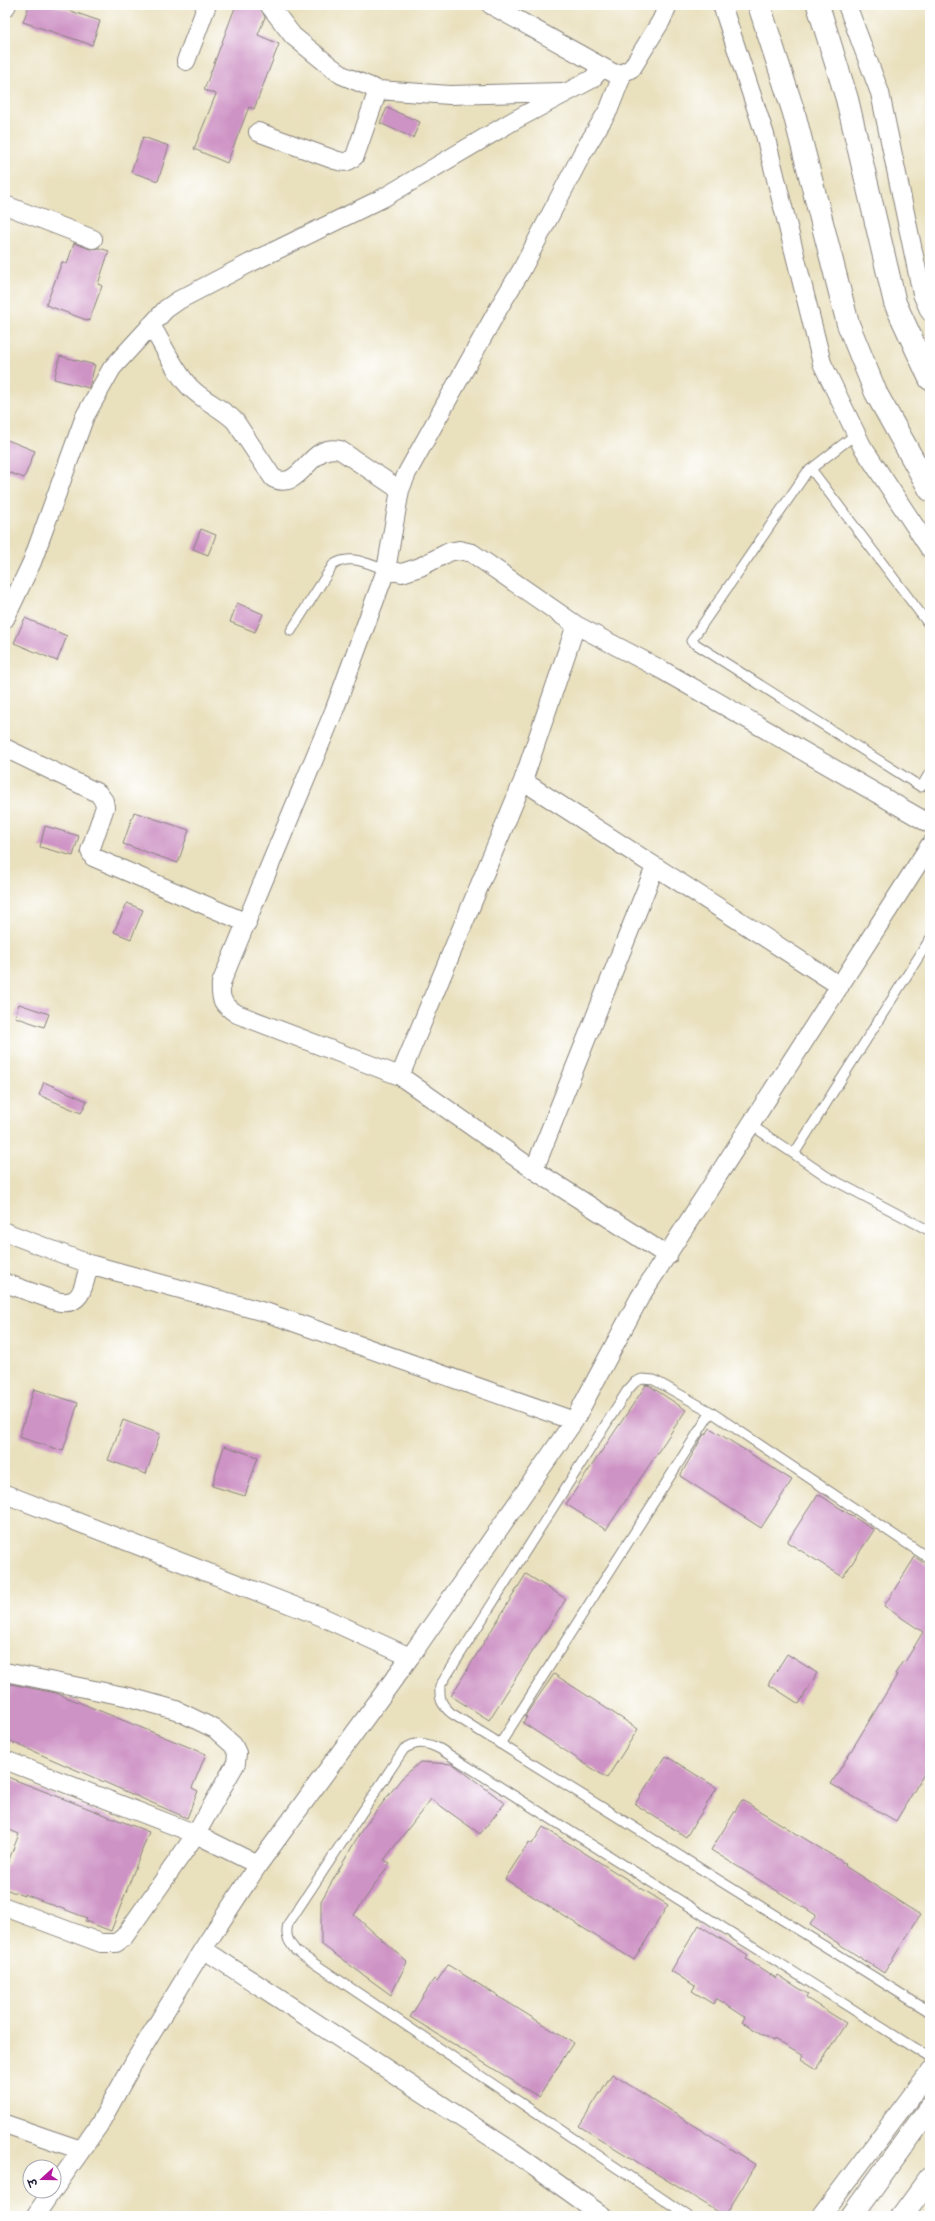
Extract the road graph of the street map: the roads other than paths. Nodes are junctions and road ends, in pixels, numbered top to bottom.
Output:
1 (7, 5) edge
2 (207, 5) edge
3 (269, 5) edge
4 (492, 5) edge
5 (668, 5) edge
6 (722, 5) edge
7 (759, 5) edge
8 (818, 5) edge
9 (847, 5) edge
10 (5, 8) edge
11 (186, 62) dead end
12 (602, 68) junction
13 (622, 73) junction
14 (378, 90) junction
15 (565, 92) junction
16 (258, 132) dead end
17 (5, 205) edge
18 (93, 239) dead end
19 (930, 312) edge
20 (151, 325) junction
21 (930, 379) edge
22 (856, 434) junction
23 (811, 469) junction
24 (400, 490) junction
25 (930, 490) edge
26 (930, 549) edge
27 (386, 570) junction
28 (5, 619) edge
29 (576, 626) junction
30 (930, 626) edge
31 (291, 631) dead end
32 (5, 748) edge
33 (930, 772) edge
34 (523, 781) junction
35 (930, 824) edge
36 (930, 845) edge
37 (655, 867) junction
38 (246, 924) junction
39 (930, 939) edge
40 (840, 986) junction
41 (400, 1076) junction
42 (751, 1125) junction
43 (794, 1154) junction
44 (534, 1170) junction
45 (930, 1231) edge
46 (5, 1232) edge
47 (668, 1256) junction
48 (89, 1264) junction
49 (5, 1283) edge
50 (711, 1412) junction
51 (574, 1421) junction
52 (5, 1494) edge
53 (930, 1559) edge
54 (410, 1657) junction
55 (5, 1672) edge
56 (500, 1744) junction
57 (5, 1760) edge
58 (196, 1834) junction
59 (258, 1865) junction
60 (5, 1907) edge
61 (203, 1949) junction
62 (930, 2012) edge
63 (930, 2058) edge
64 (930, 2071) edge
65 (930, 2108) edge
66 (5, 2124) edge
67 (81, 2150) junction
68 (62, 2177) edge
69 (930, 2178) edge
70 (47, 2199) edge
71 (35, 2216) edge
72 (603, 2216) edge
73 (688, 2216) edge
74 (821, 2216) edge
75 (852, 2216) edge
76 (902, 2216) edge

1 - 10 street
2 - 11 street
3 - 14 street
4 - 12 street
5 - 13 street
6 - 22 street
7 - 25 street
8 - 21 street
9 - 19 street
12 - 13 street
12 - 15 street
13 - 24 street
14 - 15 street
14 - 16 street
15 - 20 street
17 - 18 street
20 - 24 street
20 - 28 street
22 - 23 lane
22 - 26 street
23 - 30 lane
23 - 33 lane
24 - 27 street
27 - 29 street
27 - 31 lane
27 - 38 street
29 - 34 street
29 - 35 street
32 - 38 street
34 - 37 street
34 - 41 street
36 - 40 street
37 - 40 street
37 - 44 street
38 - 41 street
39 - 43 lane
40 - 42 street
41 - 44 street
42 - 43 lane
42 - 47 street
43 - 45 lane
44 - 47 street
46 - 48 street
47 - 51 street
48 - 49 street
48 - 51 street
50 - 53 lane
50 - 56 lane
50 - 56 lane
51 - 54 street
52 - 54 street
54 - 59 street
55 - 58 street
56 - 62 lane
57 - 58 street
58 - 59 street
58 - 60 street
59 - 61 street
61 - 67 street
61 - 72 street
63 - 73 lane
64 - 74 street
65 - 75 street
66 - 67 street
67 - 68 street
69 - 76 street
70 - 71 street

